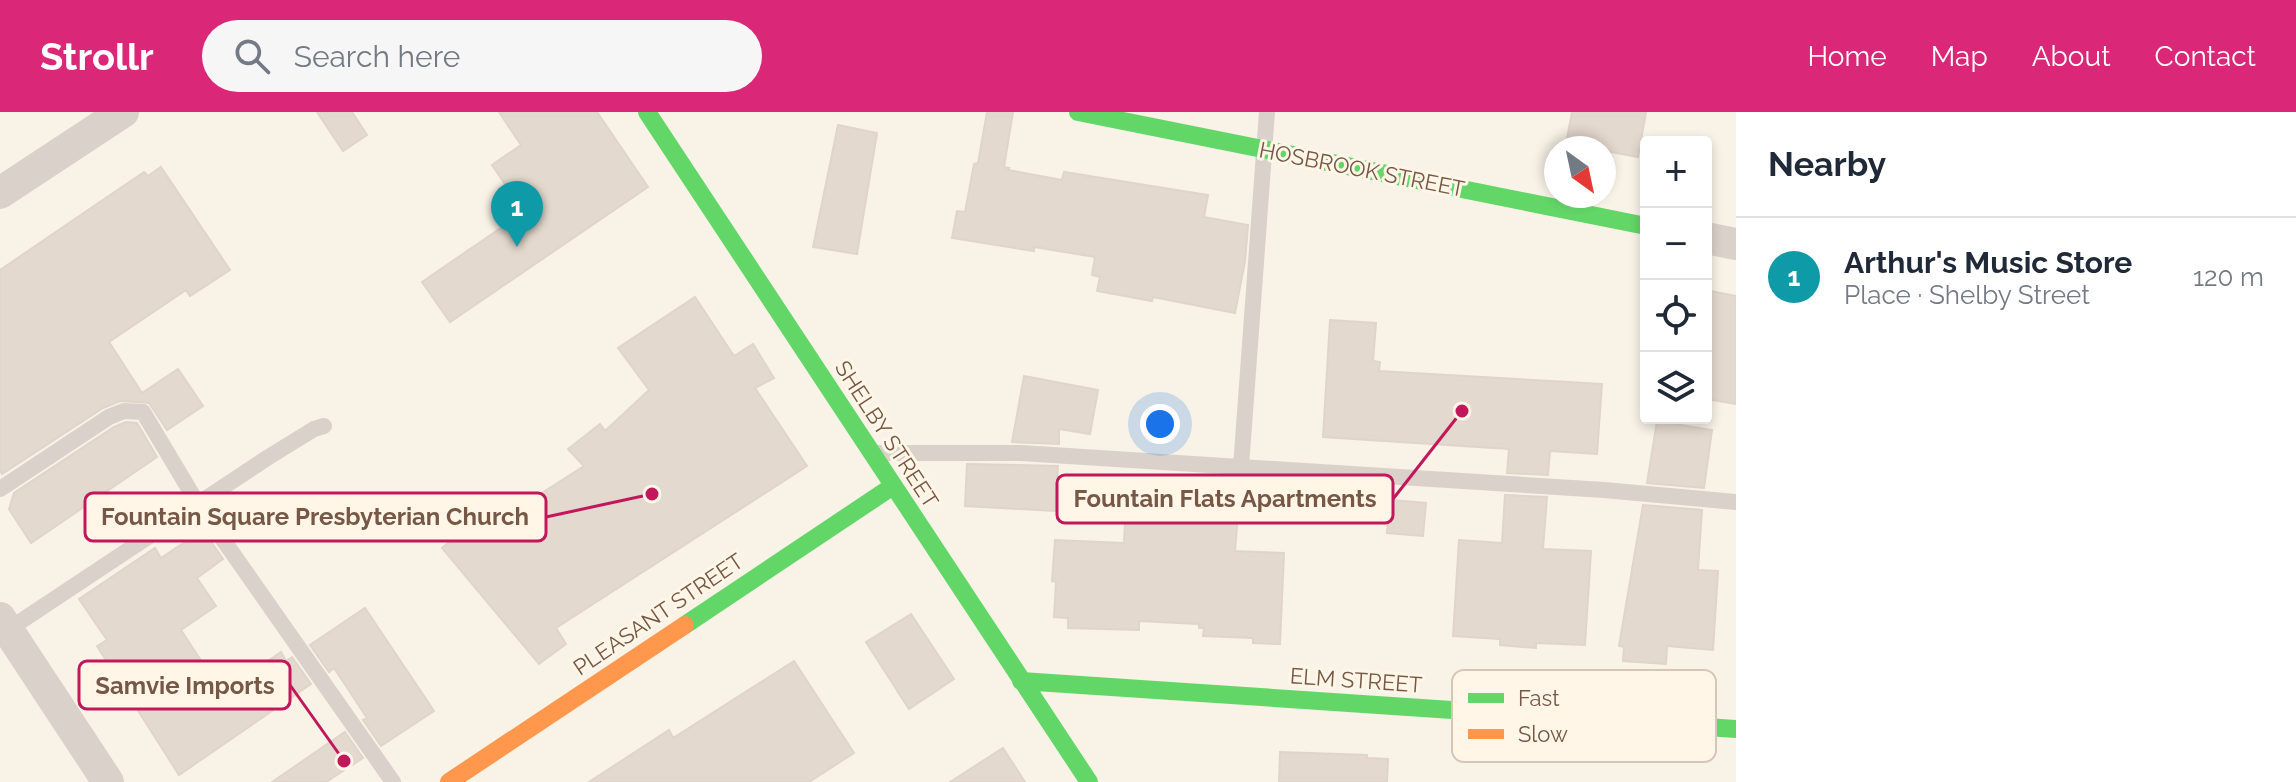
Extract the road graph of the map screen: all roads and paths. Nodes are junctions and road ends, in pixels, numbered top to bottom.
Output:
1 (123, 112) edge
2 (647, 112) edge
3 (1078, 112) edge
4 (1267, 112) edge
5 (1265, 149) junction
6 (0, 193) edge
7 (1640, 225) edge
8 (1712, 239) edge
9 (1736, 244) edge
10 (324, 426) dead end
11 (871, 453) junction
12 (1241, 467) junction
13 (893, 486) junction
14 (0, 489) edge
15 (1736, 502) edge
16 (198, 504) junction
17 (3, 627) edge
18 (1021, 681) junction
19 (1452, 710) edge
20 (1716, 728) edge
21 (1736, 729) edge
22 (108, 782) edge
23 (393, 782) edge
24 (449, 782) edge
25 (1089, 782) edge

1 - 6 street
2 - 11 street, SHELBY STREET
3 - 5 street, HOSBROOK STREET
4 - 5 lane
5 - 7 street, HOSBROOK STREET
5 - 12 lane
8 - 9 street
10 - 16 lane
11 - 12 lane
11 - 13 street, SHELBY STREET
12 - 15 lane
13 - 18 street, SHELBY STREET
13 - 24 street, PLEASANT STREET
14 - 16 lane
16 - 17 lane
16 - 23 lane
17 - 22 street
18 - 19 street, ELM STREET
18 - 25 street, SHELBY STREET
20 - 21 street, ELM STREET

